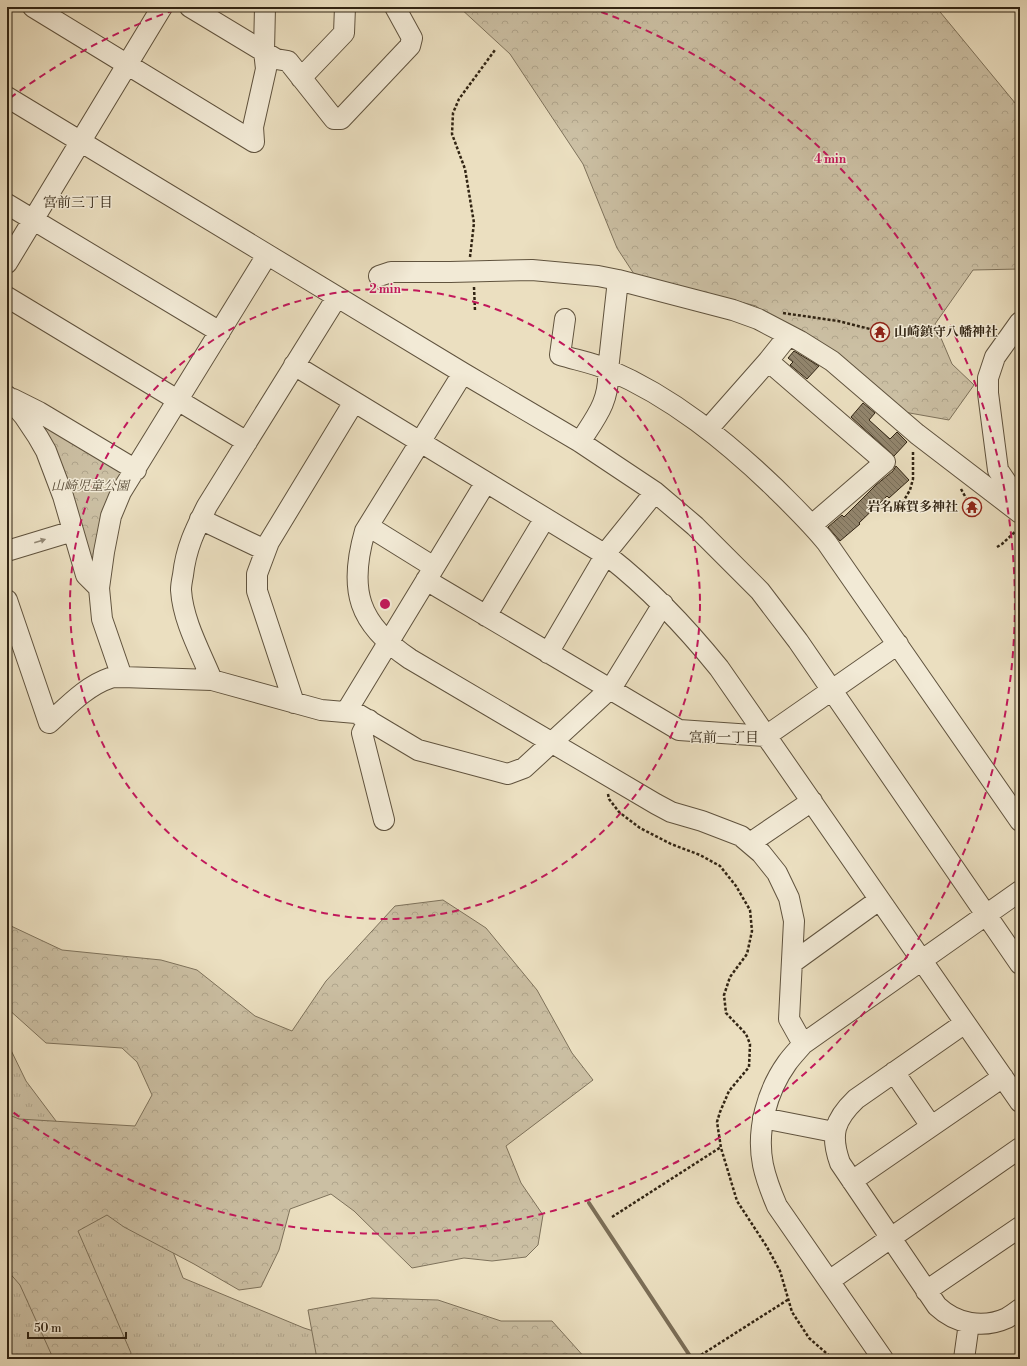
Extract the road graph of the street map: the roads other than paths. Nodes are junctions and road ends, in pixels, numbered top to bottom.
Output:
1 (33, 7) edge
2 (162, 7) edge
3 (190, 7) edge
4 (265, 7) edge
5 (345, 7) edge
6 (395, 7) edge
7 (264, 51) junction
8 (127, 64) junction
9 (301, 78) junction
10 (7, 97) edge
11 (81, 142) junction
12 (7, 204) edge
13 (33, 220) junction
14 (267, 255) junction
15 (7, 263) edge
16 (380, 276) dead end
17 (618, 280) junction
18 (337, 297) junction
19 (7, 298) edge
20 (565, 319) dead end
21 (1020, 322) edge
22 (220, 332) junction
23 (788, 336) junction
24 (768, 361) junction
25 (294, 365) junction
26 (608, 370) junction
27 (463, 373) junction
28 (8, 397) edge
29 (178, 401) junction
30 (354, 402) junction
31 (708, 429) junction
32 (247, 442) junction
33 (420, 442) junction
34 (580, 442) junction
35 (136, 470) junction
36 (486, 482) junction
37 (655, 492) junction
38 (1020, 502) edge
39 (1020, 513) edge
40 (545, 518) junction
41 (200, 519) junction
42 (812, 525) junction
43 (368, 526) junction
44 (73, 531) junction
45 (265, 550) junction
46 (7, 551) edge
47 (606, 555) junction
48 (430, 574) junction
49 (99, 588) junction
50 (7, 600) edge
51 (663, 604) junction
52 (486, 616) junction
53 (388, 643) junction
54 (898, 644) junction
55 (548, 653) junction
56 (122, 677) junction
57 (212, 680) junction
58 (610, 689) junction
59 (831, 690) junction
60 (294, 703) junction
61 (346, 712) junction
62 (369, 720) junction
63 (766, 736) junction
64 (552, 743) junction
65 (812, 802) junction
66 (1017, 811) edge
67 (384, 820) dead end
68 (750, 843) junction
69 (1020, 891) edge
70 (880, 900) junction
71 (986, 915) junction
72 (922, 960) junction
73 (792, 963) junction
74 (1020, 964) edge
75 (965, 1023) junction
76 (803, 1044) junction
77 (894, 1072) junction
78 (1003, 1077) junction
79 (1020, 1102) edge
80 (763, 1118) junction
81 (931, 1126) junction
82 (834, 1132) junction
83 (1020, 1148) edge
84 (852, 1181) junction
85 (1020, 1228) edge
86 (891, 1238) junction
87 (829, 1281) junction
88 (926, 1291) junction
89 (1020, 1309) edge
90 (970, 1323) junction
91 (883, 1359) edge
92 (964, 1359) edge

1 - 8 street
2 - 8 street
3 - 7 street
4 - 7 street
5 - 9 street
6 - 9 street
7 - 8 street
7 - 9 street
8 - 11 street
10 - 11 street
11 - 13 street
11 - 14 street
12 - 13 street
13 - 15 street
13 - 22 street
14 - 18 street
14 - 22 street
16 - 17 street
17 - 23 street
17 - 26 street
18 - 25 street
18 - 27 street
19 - 29 street
20 - 26 street
21 - 38 street
22 - 29 street
23 - 24 street
23 - 39 street
24 - 31 street
24 - 42 street
25 - 30 street
25 - 32 street
26 - 31 street
26 - 34 street
27 - 33 street
27 - 34 street
28 - 35 street
28 - 44 street
29 - 32 street
29 - 35 street
30 - 33 street
30 - 45 street
31 - 42 street
32 - 41 street
33 - 36 street
33 - 43 street
34 - 37 street
35 - 49 street
36 - 40 street
36 - 48 street
37 - 47 street
37 - 59 street
40 - 47 street
40 - 52 street
41 - 45 street
41 - 57 street
42 - 54 street
43 - 48 street
43 - 53 street
46 -> 44 street
44 - 49 street
45 - 60 street
47 - 51 street
47 - 55 street
48 - 52 street
48 - 53 street
49 - 56 street
50 - 56 street
51 - 58 street
51 - 63 street
52 - 55 street
53 - 61 street
53 - 64 street
54 - 59 street
54 - 66 street
55 - 58 street
56 - 57 street
57 - 60 street
58 - 63 street
58 - 64 street
59 - 63 street
59 - 71 street
60 - 61 street
61 - 62 street
62 - 64 street
62 - 67 street
63 - 65 street
64 - 68 street
65 - 68 street
65 - 70 street
68 - 73 street
69 - 71 street
70 - 72 street
70 - 73 street
71 - 72 street
71 - 74 street
72 - 75 street
72 - 76 street
73 - 76 street
75 - 77 street
75 - 78 street
76 - 80 street
77 - 81 street
77 - 82 street
78 - 79 street
78 - 81 street
80 - 82 street
80 - 87 street
81 - 84 street
82 - 84 street
83 - 86 street
84 - 86 street
85 - 88 street
86 - 87 street
86 - 88 street
87 - 91 street
88 - 90 street
89 - 90 street
90 - 92 street

